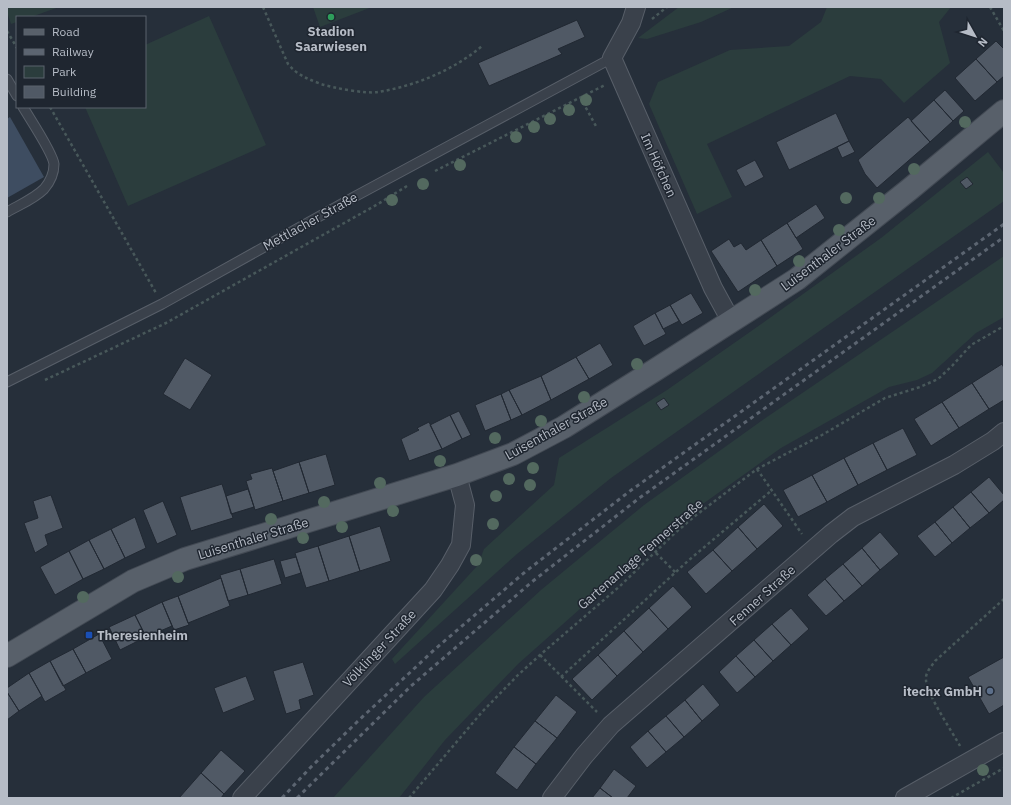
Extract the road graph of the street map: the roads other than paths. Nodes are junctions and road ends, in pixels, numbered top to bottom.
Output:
1 (636, 7) edge
2 (612, 58) junction
3 (7, 79) edge
4 (16, 94) edge
5 (24, 108) edge
6 (1004, 111) edge
7 (7, 212) edge
8 (732, 321) junction
9 (7, 382) edge
10 (1004, 432) edge
11 (457, 476) junction
12 (7, 656) edge
13 (1004, 742) edge
14 (242, 798) edge
15 (552, 798) edge
16 (905, 798) edge

1 - 2 street
2 - 8 street, Im Höfchen
2 - 9 lane, Mettlacher Straße
3 - 4 lane
5 - 7 lane
6 - 8 main road, Luisenthaler Straße
8 - 11 main road, Luisenthaler Straße
10 - 15 street, Fenner Straße
11 - 12 main road, Luisenthaler Straße
11 - 14 street, Völklinger Straße
13 - 16 street

